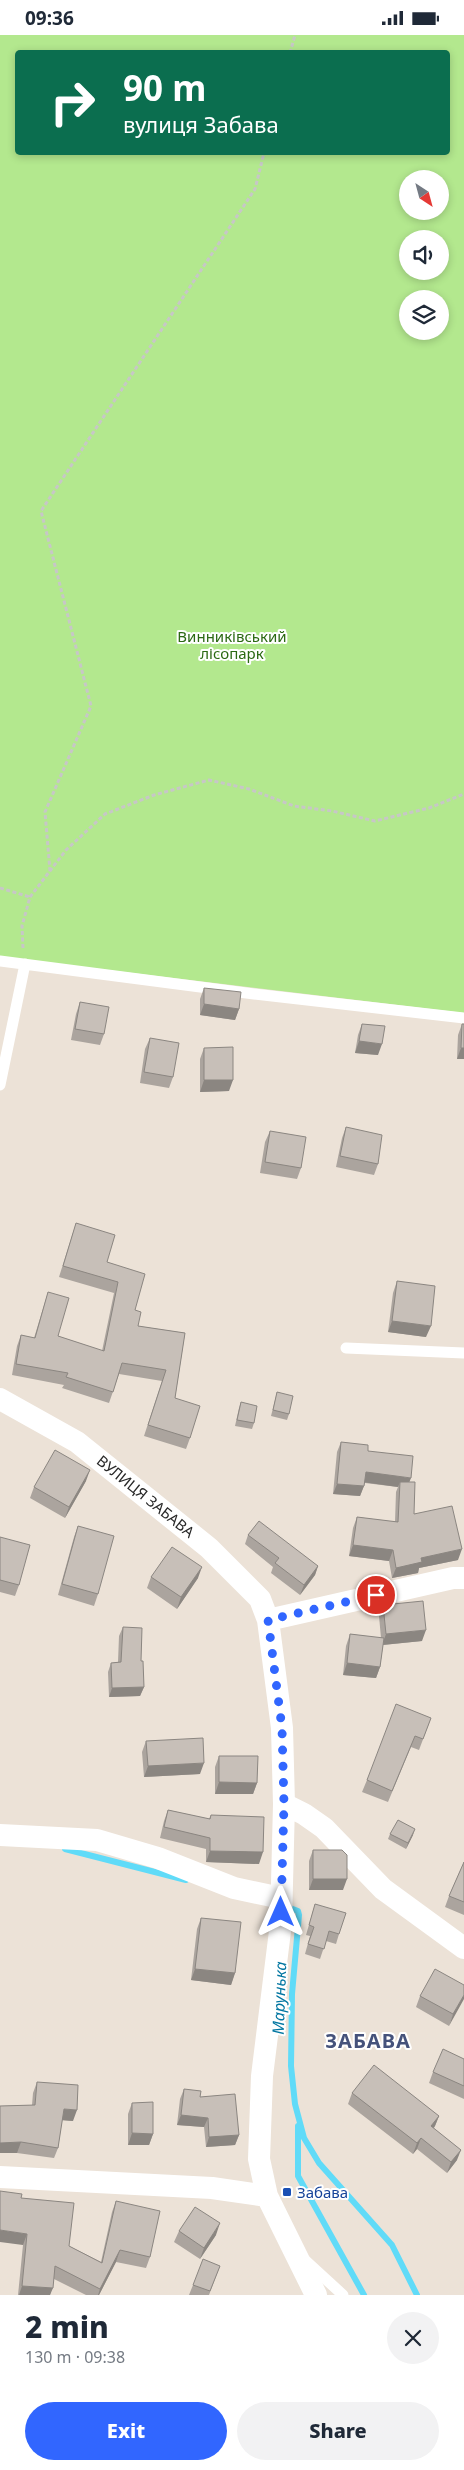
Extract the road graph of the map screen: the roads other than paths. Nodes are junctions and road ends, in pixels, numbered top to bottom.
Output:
1 (0, 961) edge
2 (25, 965) junction
3 (464, 1018) edge
4 (0, 1085) edge
5 (346, 1348) dead end
6 (464, 1353) edge
7 (0, 1399) edge
8 (464, 1578) edge
9 (268, 1620) junction
10 (284, 1804) junction
11 (0, 1835) edge
12 (281, 1907) junction
13 (464, 1948) edge
14 (0, 2177) edge
15 (267, 2197) junction
16 (293, 2250) junction
17 (316, 2295) edge
18 (343, 2295) edge

1 - 2 lane
2 - 3 lane
2 - 4 lane
5 - 6 lane
7 - 9 street, ВУЛИЦЯ ЗАБАВА
8 - 9 street
9 - 10 street, ВУЛИЦЯ ЗАБАВА
10 - 12 street, ВУЛИЦЯ ЗАБАВА
10 - 13 street
11 - 12 street
12 - 15 street, ВУЛИЦЯ ЗАБАВА
14 - 15 street
15 - 16 street, ВУЛИЦЯ ЗАБАВА
16 - 17 street, ВУЛИЦЯ ЗАБАВА
16 - 18 lane

